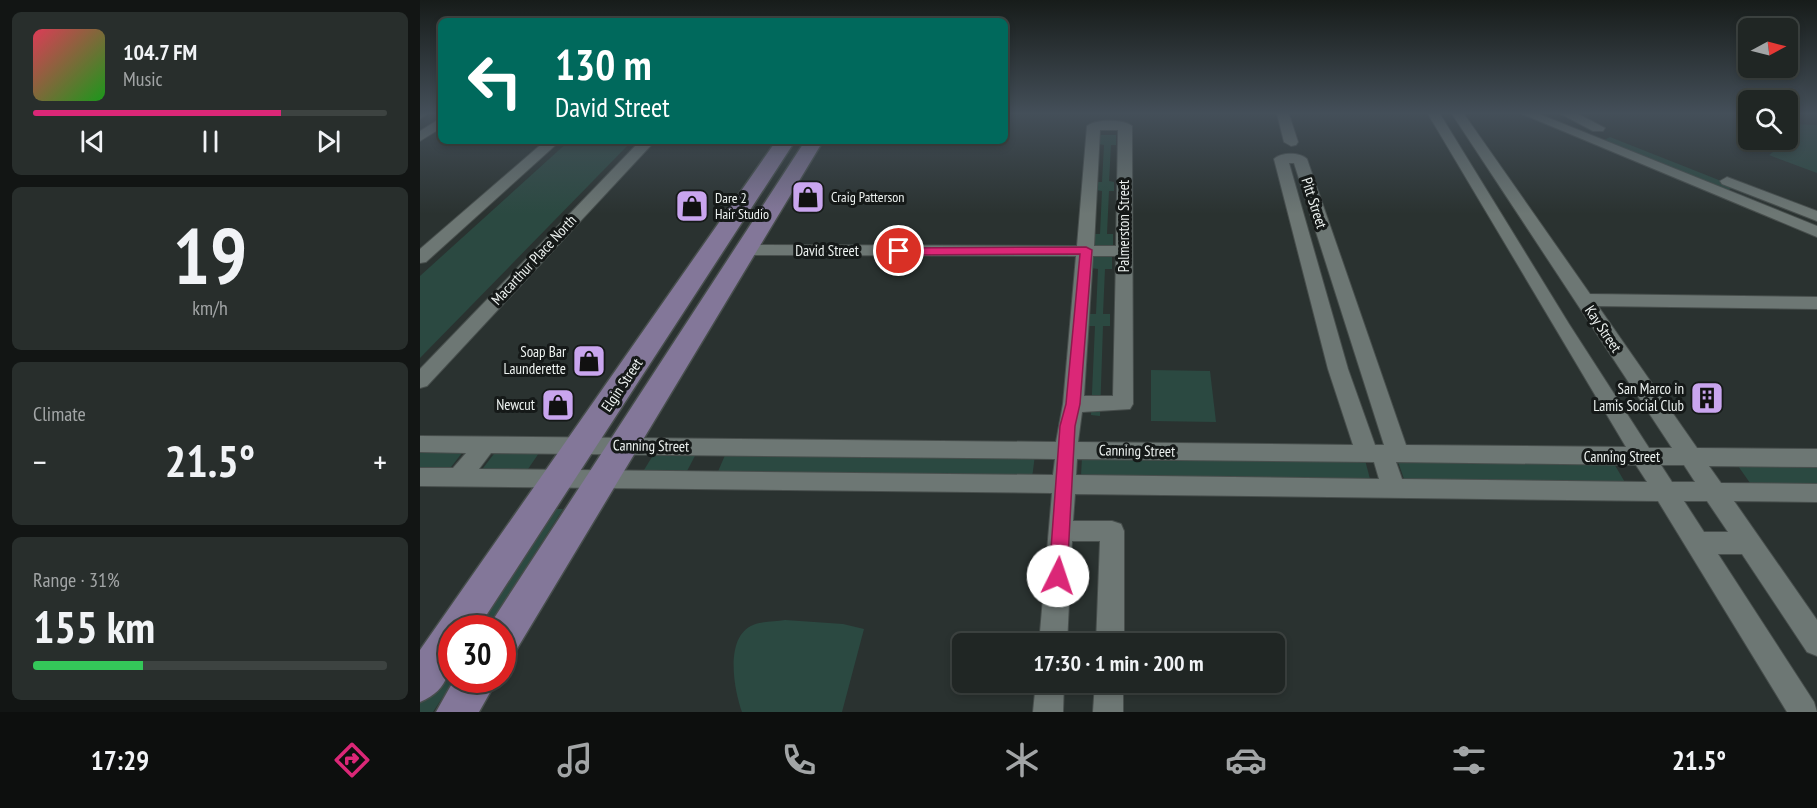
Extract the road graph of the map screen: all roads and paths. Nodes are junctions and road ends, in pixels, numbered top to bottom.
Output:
1 (546, 147) edge
2 (642, 147) edge
3 (782, 147) edge
4 (810, 147) edge
5 (1093, 147) edge
6 (1125, 147) edge
7 (1454, 147) edge
8 (1481, 147) edge
9 (1610, 147) edge
10 (1644, 147) edge
11 (759, 182) junction
12 (788, 183) junction
13 (1747, 189) junction
14 (1733, 198) junction
15 (1817, 216) edge
16 (1817, 232) edge
17 (746, 250) junction
18 (1086, 250) junction
19 (1124, 251) junction
20 (1306, 252) junction
21 (1330, 252) junction
22 (420, 258) edge
23 (1545, 298) junction
24 (1583, 300) junction
25 (1817, 303) edge
26 (1338, 369) junction
27 (1368, 370) junction
28 (420, 381) edge
29 (1073, 404) junction
30 (420, 444) edge
31 (486, 444) junction
32 (581, 445) junction
33 (624, 445) junction
34 (715, 448) junction
35 (1066, 450) junction
36 (1382, 453) junction
37 (1644, 456) junction
38 (1691, 457) junction
39 (1817, 459) edge
40 (420, 477) edge
41 (459, 477) junction
42 (558, 479) junction
43 (603, 479) junction
44 (699, 480) junction
45 (1064, 484) junction
46 (1394, 488) junction
47 (1666, 491) junction
48 (1714, 491) junction
49 (1817, 493) edge
50 (1062, 531) junction
51 (1699, 543) junction
52 (1749, 543) junction
53 (466, 615) edge
54 (516, 617) edge
55 (1054, 633) edge
56 (1110, 633) edge
57 (1817, 643) edge
58 (438, 657) edge
59 (420, 683) edge
60 (468, 693) edge
61 (1049, 693) edge
62 (1109, 693) edge
63 (456, 712) edge
64 (1048, 712) edge
65 (1108, 712) edge
66 (1804, 712) edge

1 - 22 street
2 - 28 street, Macarthur Place North
3 - 11 main road, Elgin Street
4 - 12 main road
5 - 18 street, Palmerston Street
6 - 19 street, Palmerston Street
7 - 23 street
8 - 24 street, Kay Street
9 - 14 street
10 - 13 street
11 - 12 main road
11 - 32 main road, Elgin Street
12 - 17 main road
13 - 14 street
13 - 15 street
14 - 16 street
17 - 18 street, David Street
17 - 33 main road
18 - 19 street, David Street
18 - 29 street, Palmerston Street
19 - 29 street, Palmerston Street
20 - 21 street
20 - 21 street, Pitt Street
20 - 26 street, Pitt Street
21 - 27 street, Pitt Street
23 - 24 street
23 - 37 street
24 - 25 street
24 - 38 street, Kay Street
26 - 27 street
26 - 36 street, Pitt Street
27 - 36 street, Pitt Street
29 - 35 street, Palmerston Street
30 - 31 street, Canning Street
31 - 32 street, Canning Street
31 - 41 street
32 - 33 street, Canning Street
32 - 42 main road, Elgin Street
33 - 34 street, Canning Street
33 - 43 main road
34 - 35 street, Canning Street
34 - 44 street
35 - 36 street, Canning Street
35 - 45 street, Palmerston Street
36 - 37 street, Canning Street
36 - 46 street
37 - 38 street, Canning Street
37 - 47 street
38 - 39 street, Canning Street
38 - 48 street, Kay Street
40 - 41 street
41 - 42 street
42 - 43 street
42 - 53 main road, Elgin Street
43 - 44 street
43 - 54 main road
44 - 45 street
45 - 46 street
45 - 50 street, Palmerston Street
46 - 47 street
47 - 48 street
47 - 51 street
48 - 49 street
48 - 52 street, Kay Street
50 - 55 street, Palmerston Street
50 - 56 street
51 - 52 street
51 - 66 street
52 - 57 street, Kay Street
58 - 59 main road
60 - 63 main road
61 - 64 street
62 - 65 street

